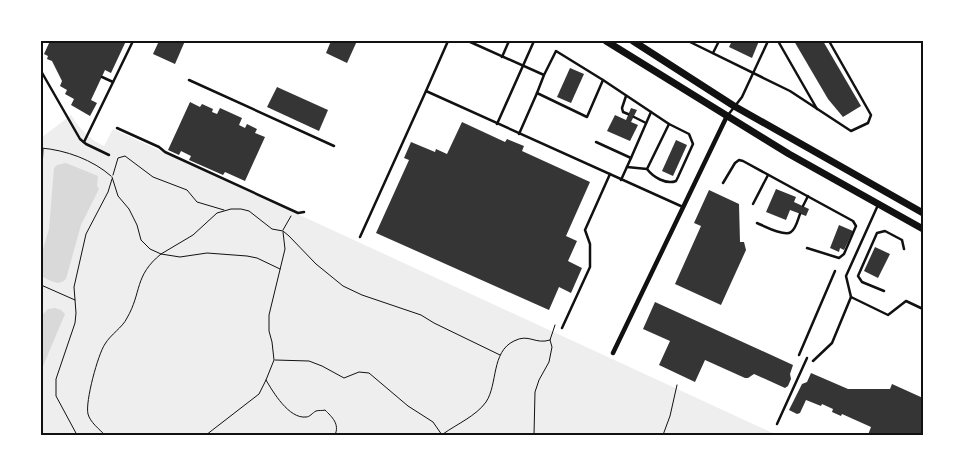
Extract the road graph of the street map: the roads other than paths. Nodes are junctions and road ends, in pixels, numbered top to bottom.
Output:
1 (133, 41) edge
2 (448, 41) edge
3 (468, 41) edge
4 (509, 41) edge
5 (534, 41) edge
6 (606, 41) edge
7 (633, 41) edge
8 (688, 41) edge
9 (719, 41) edge
10 (768, 41) edge
11 (778, 41) edge
12 (829, 41) edge
13 (713, 54) junction
14 (502, 57) junction
15 (523, 66) junction
16 (41, 71) edge
17 (753, 74) junction
18 (544, 75) junction
19 (102, 77) dead end
20 (189, 80) dead end
21 (603, 80) junction
22 (113, 82) junction
23 (426, 91) junction
24 (537, 93) junction
25 (626, 96) junction
26 (734, 106) junction
27 (818, 110) junction
28 (650, 112) junction
29 (628, 114) dead end
30 (727, 116) junction
31 (634, 117) dead end
32 (646, 123) junction
33 (497, 124) junction
34 (669, 124) junction
35 (117, 128) dead end
36 (519, 134) junction
37 (84, 142) junction
38 (596, 142) dead end
39 (334, 146) dead end
40 (109, 155) dead end
41 (631, 158) junction
42 (627, 167) junction
43 (647, 168) junction
44 (610, 174) junction
45 (768, 175) junction
46 (622, 180) junction
47 (723, 183) dead end
48 (808, 196) junction
49 (753, 204) dead end
50 (878, 205) junction
51 (803, 206) dead end
52 (683, 207) junction
53 (304, 212) dead end
54 (923, 213) edge
55 (800, 214) dead end
56 (757, 223) dead end
57 (923, 229) edge
58 (360, 237) dead end
59 (807, 248) dead end
60 (904, 249) dead end
61 (836, 271) dead end
62 (884, 291) dead end
63 (851, 297) junction
64 (923, 308) edge
65 (562, 328) dead end
66 (613, 353) dead end
67 (799, 354) dead end
68 (807, 358) dead end
69 (813, 361) dead end
70 (777, 424) dead end

1 - 22 lane
2 - 23 lane
3 - 14 lane
4 - 14 lane
5 - 15 lane
6 - 30 main road
7 - 26 main road
8 - 13 lane
9 - 13 lane
10 - 17 lane
11 - 27 lane
12 - 27 lane
13 - 17 lane
14 - 15 lane
15 - 18 lane
15 - 33 lane
16 - 37 lane
17 - 26 lane
17 - 27 lane
18 - 21 lane
18 - 24 lane
19 - 22 lane
20 - 39 lane
21 - 24 lane
21 - 25 lane
22 - 37 lane
23 - 33 lane
23 - 58 lane
24 - 36 lane
25 - 28 lane
25 - 29 lane
26 - 30 lane
26 - 54 main road
28 - 32 lane
28 - 34 lane
30 - 50 main road
30 - 52 street
31 - 32 lane
32 - 41 lane
33 - 36 lane
34 - 43 lane
34 - 43 lane
35 - 53 lane
36 - 44 lane
37 - 40 lane
38 - 41 lane
41 - 42 lane
42 - 43 lane
42 - 46 lane
44 - 46 lane
44 - 65 lane
45 - 47 lane
45 - 48 lane
45 - 49 lane
46 - 52 lane
48 - 51 lane
48 - 59 lane
50 - 57 main road
50 - 63 lane
52 - 66 street
55 - 56 lane
60 - 62 lane
61 - 67 lane
63 - 64 lane
63 - 69 lane
68 - 70 lane

